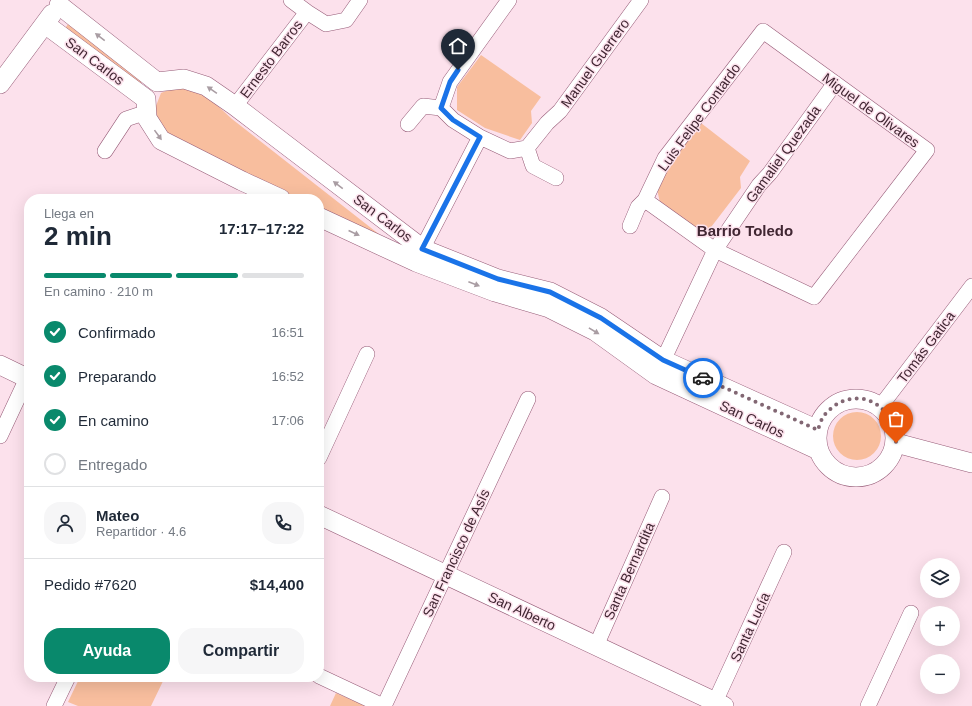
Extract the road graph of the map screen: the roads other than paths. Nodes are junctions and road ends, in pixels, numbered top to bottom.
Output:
1 (291, 0) edge
2 (360, 0) edge
3 (509, 0) edge
4 (641, 0) edge
5 (61, 2) edge
6 (307, 12) junction
7 (45, 24) junction
8 (763, 31) joint
9 (157, 82) junction
10 (835, 83) junction
11 (0, 84) edge
12 (146, 106) junction
13 (235, 106) junction
14 (441, 108) junction
15 (408, 124) dead end
16 (480, 137) junction
17 (528, 148) junction
18 (105, 151) dead end
19 (556, 178) dead end
20 (270, 194) edge
21 (645, 200) junction
22 (324, 219) edge
23 (630, 226) dead end
24 (715, 250) junction
25 (419, 255) junction
26 (969, 296) edge
27 (367, 354) dead end
28 (0, 365) edge
29 (660, 367) junction
30 (24, 375) edge
31 (24, 385) edge
32 (528, 399) dead end
33 (880, 407) junction
34 (818, 430) junction
35 (0, 436) edge
36 (896, 443) junction
37 (324, 447) edge
38 (818, 450) junction
39 (972, 463) edge
40 (662, 497) dead end
41 (324, 517) edge
42 (784, 552) dead end
43 (445, 575) junction
44 (911, 613) dead end
45 (596, 646) junction
46 (324, 678) edge
47 (66, 682) edge
48 (719, 704) edge
49 (58, 705) edge
50 (383, 706) edge
51 (868, 706) edge

1 - 6 street, Ernesto Barros
2 - 6 street, Ernesto Barros
3 - 14 street
4 - 17 street, Manuel Guerrero
5 - 7 street
9 -> 5 street, San Carlos
6 - 13 street, Ernesto Barros
7 - 11 street
7 - 12 street, San Carlos
8 - 10 street, Miguel de Olivares
8 - 21 street, Luis Felipe Contardo
9 - 12 street
13 -> 9 street, San Carlos
10 - 24 street, Gamaliel Quezada
10 - 24 street, Miguel de Olivares
12 - 18 street
12 -> 20 street
25 -> 13 street, San Carlos
14 - 15 street
14 - 16 street
16 - 17 street
16 - 25 street
17 - 19 street
21 - 23 street, Luis Felipe Contardo
21 - 24 street
22 -> 25 street, San Carlos
24 - 29 street, Gamaliel Quezada
25 - 29 street, San Carlos
26 - 33 street, Tomás Gatica
27 - 37 street
28 - 30 street
29 - 34 street, San Carlos
29 - 38 street, San Carlos
31 - 35 street
32 - 43 street, San Francisco de Asís
33 - 34 street
33 - 36 street
34 - 38 street
36 - 38 street, San Carlos
36 - 39 street
40 - 45 street, Santa Bernardita
41 - 43 street, San Alberto
42 - 48 street, Santa Lucía
43 - 45 street, San Alberto
43 - 50 street, San Francisco de Asís
44 - 51 street
45 - 48 street, San Alberto
46 - 50 street
47 - 49 street

